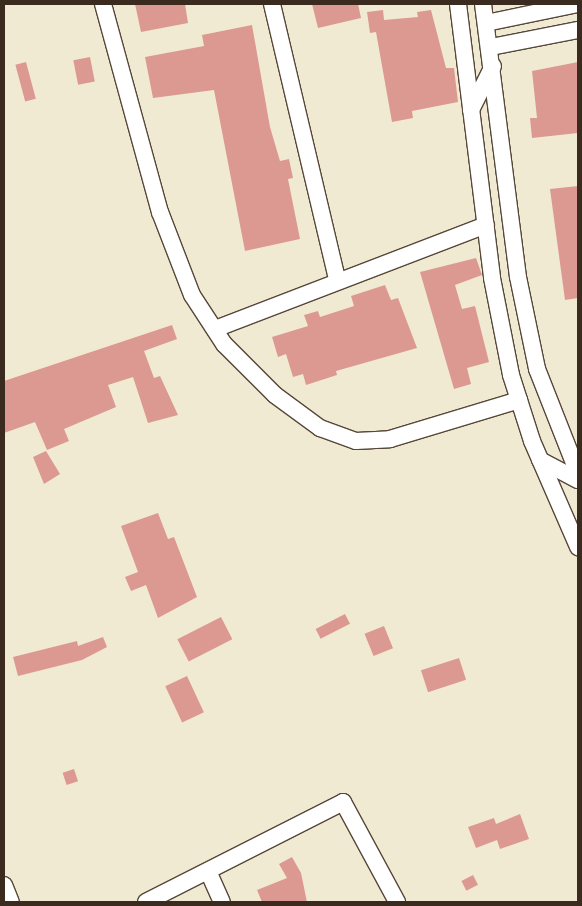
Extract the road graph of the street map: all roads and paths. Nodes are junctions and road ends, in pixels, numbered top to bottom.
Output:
1 (103, 4) edge
2 (272, 4) edge
3 (458, 4) edge
4 (483, 4) edge
5 (578, 4) edge
6 (552, 10) junction
7 (486, 22) junction
8 (578, 30) edge
9 (518, 42) junction
10 (491, 47) junction
11 (493, 66) junction
12 (471, 110) junction
13 (512, 221) junction
14 (486, 225) junction
15 (488, 242) junction
16 (336, 280) junction
17 (215, 329) junction
18 (519, 400) junction
19 (540, 460) junction
20 (578, 473) edge
21 (578, 480) edge
22 (578, 547) edge
23 (208, 870) junction
24 (4, 885) edge
25 (11, 902) edge
26 (146, 902) edge
27 (222, 902) edge
28 (398, 902) edge

1 - 17 street
2 - 16 street
3 - 12 street
4 - 7 street
5 - 6 street
6 - 7 street
6 - 9 street
7 - 10 street
8 - 9 street
9 - 10 street
10 - 11 street
11 - 12 street
11 - 13 street
12 - 14 street
13 - 15 street
13 - 20 street
14 - 15 street
14 - 16 street
15 - 18 street
16 - 17 street
17 - 18 street
18 - 19 street
19 - 21 street
19 - 22 street
23 - 26 street
23 - 27 street
23 - 28 street
24 - 25 street

